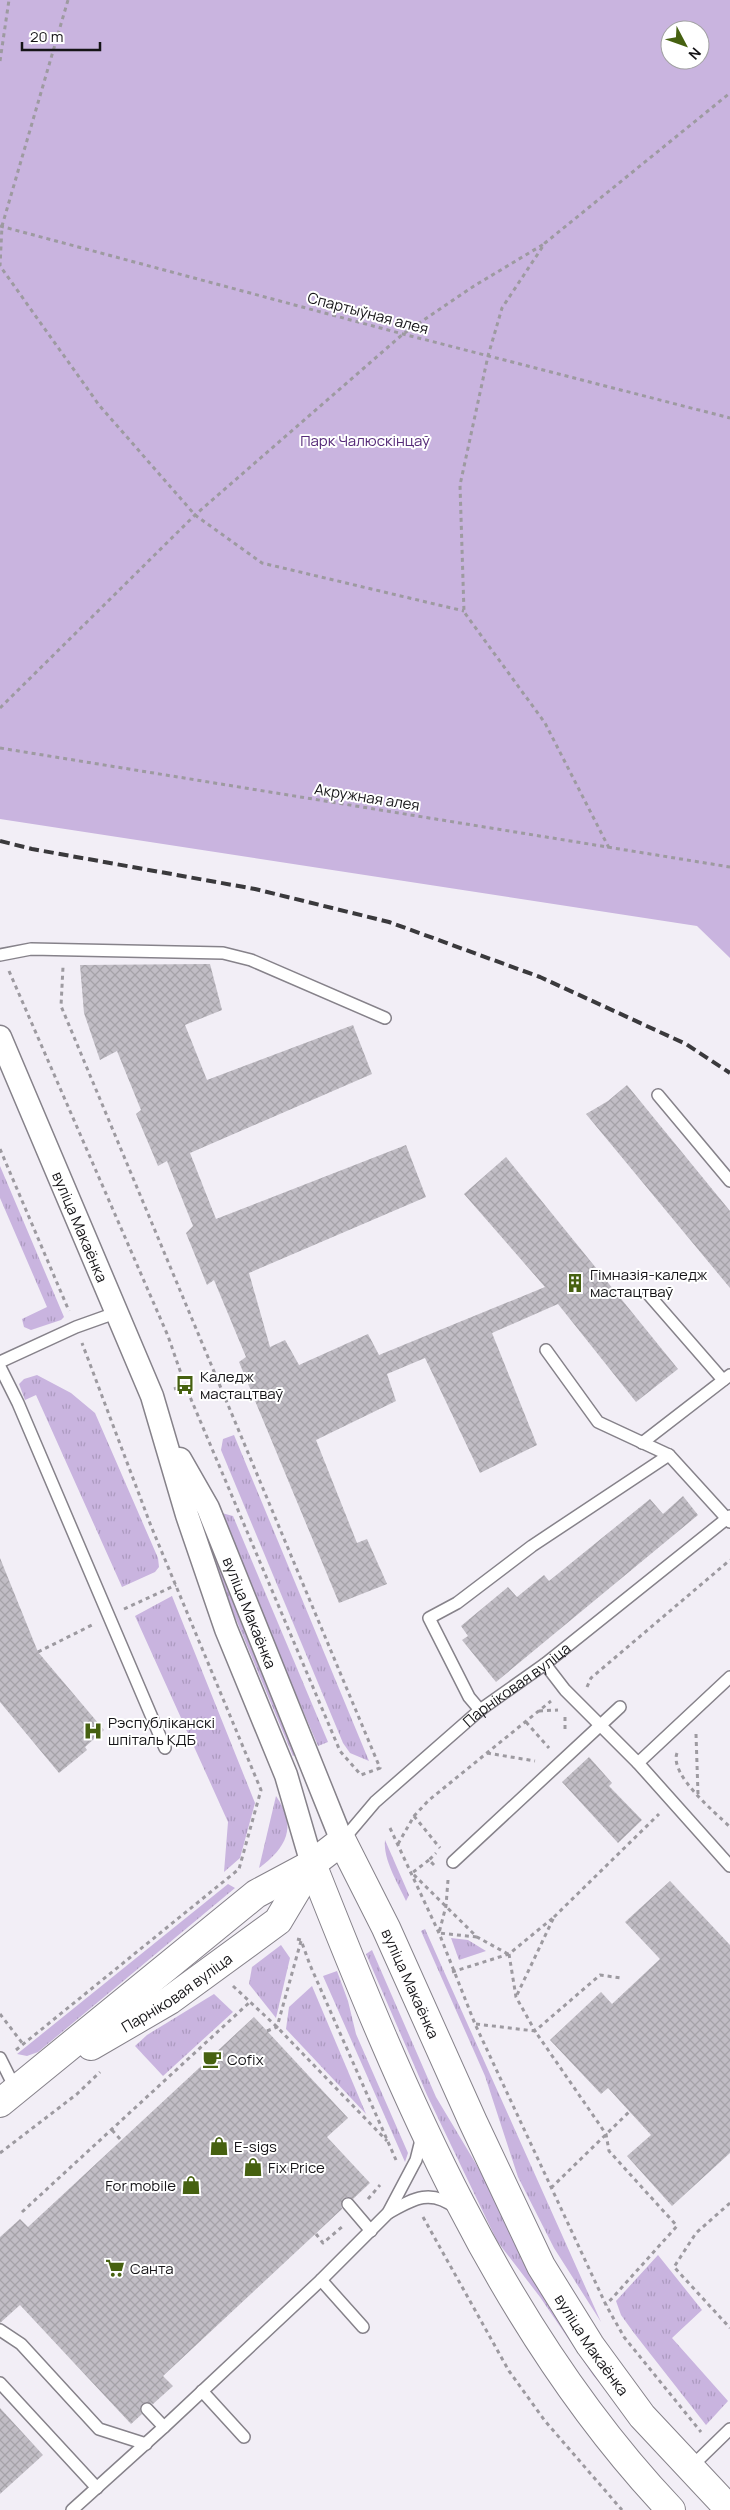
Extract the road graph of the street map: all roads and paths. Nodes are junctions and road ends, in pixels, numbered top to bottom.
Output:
1 (9, 0) edge
2 (68, 0) edge
3 (0, 61) edge
4 (730, 93) edge
5 (1, 226) edge
6 (546, 243) junction
7 (403, 334) junction
8 (488, 356) junction
9 (730, 418) edge
10 (195, 515) junction
11 (464, 612) junction
12 (0, 708) edge
13 (0, 748) edge
14 (609, 848) junction
15 (730, 867) edge
16 (64, 950) junction
17 (0, 955) edge
18 (385, 1018) dead end
19 (0, 1037) edge
20 (658, 1095) dead end
21 (0, 1149) edge
22 (730, 1181) edge
23 (648, 1295) dead end
24 (118, 1312) junction
25 (76, 1327) junction
26 (546, 1350) dead end
27 (0, 1362) edge
28 (0, 1367) edge
29 (726, 1378) edge
30 (157, 1418) junction
31 (642, 1443) junction
32 (669, 1455) junction
33 (729, 1519) edge
34 (730, 1560) edge
35 (545, 1664) junction
36 (730, 1677) edge
37 (565, 1690) junction
38 (620, 1707) joint
39 (480, 1710) junction
40 (538, 1711) junction
41 (526, 1722) junction
42 (600, 1725) junction
43 (564, 1735) dead end
44 (697, 1735) dead end
45 (557, 1742) dead end
46 (165, 1748) dead end
47 (549, 1748) junction
48 (487, 1753) junction
49 (561, 1762) junction
50 (638, 1763) junction
51 (677, 1768) dead end
52 (686, 1784) junction
53 (698, 1794) junction
54 (672, 1801) junction
55 (730, 1827) edge
56 (390, 1828) dead end
57 (342, 1841) junction
58 (398, 1844) junction
59 (429, 1860) dead end
60 (453, 1862) dead end
61 (312, 1864) junction
62 (730, 1866) edge
63 (412, 1873) junction
64 (554, 1916) junction
65 (439, 1933) junction
66 (289, 1936) dead end
67 (477, 1937) junction
68 (301, 1940) junction
69 (508, 1954) junction
70 (452, 1972) junction
71 (621, 1978) dead end
72 (228, 1982) dead end
73 (516, 1997) junction
74 (251, 2000) junction
75 (0, 2014) edge
76 (475, 2024) junction
77 (277, 2027) junction
78 (267, 2031) dead end
79 (535, 2032) junction
80 (23, 2044) junction
81 (2, 2060) edge
82 (8, 2097) edge
83 (630, 2111) dead end
84 (112, 2130) junction
85 (423, 2130) junction
86 (606, 2134) junction
87 (121, 2140) dead end
88 (389, 2143) junction
89 (406, 2180) junction
90 (551, 2188) junction
91 (414, 2199) junction
92 (730, 2203) edge
93 (348, 2204) dead end
94 (22, 2212) dead end
95 (388, 2213) junction
96 (467, 2216) junction
97 (371, 2231) junction
98 (321, 2280) junction
99 (606, 2305) junction
100 (363, 2327) dead end
101 (730, 2328) edge
102 (0, 2330) edge
103 (0, 2383) edge
104 (202, 2390) junction
105 (147, 2409) dead end
106 (164, 2427) junction
107 (730, 2429) edge
108 (244, 2437) dead end
109 (146, 2444) junction
110 (713, 2446) junction
111 (691, 2467) junction
112 (97, 2488) junction
113 (661, 2504) edge
114 (72, 2510) edge
115 (622, 2510) edge
116 (730, 2510) edge

1 - 3 path
2 - 5 path
4 - 6 path
5 - 7 path, Спартыўная алея
5 - 10 path
6 - 7 path
6 - 8 path
7 - 8 path, Спартыўная алея
7 - 10 path
8 - 9 path, Спартыўная алея
8 - 11 path
10 - 11 path
10 - 12 path
11 - 14 path
13 - 14 path, Акружная алея
14 - 15 path, Акружная алея
16 - 17 lane
16 - 17 path
16 - 18 lane
19 - 24 street, вуліца Макаёнка
20 - 22 lane
21 - 25 path
23 - 29 lane
24 - 25 lane
24 - 30 street, вуліца Макаёнка
25 - 27 lane
25 - 80 path
26 - 31 lane
28 - 46 lane
29 - 31 lane
30 - 57 street, вуліца Макаёнка
30 - 61 street, вуліца Макаёнка
31 - 32 lane
32 - 33 lane
32 - 39 lane
33 - 35 lane, Парніковая вуліца
34 - 38 path
35 - 37 lane
35 - 39 lane, Парніковая вуліца
36 - 50 lane
37 - 40 path
37 - 42 lane
38 - 42 lane
39 - 57 lane, Парніковая вуліца
40 - 41 path
40 - 43 path
41 - 47 path
41 - 48 path
42 - 49 lane
42 - 50 lane
44 - 53 path
45 - 47 path
47 - 48 path
47 - 49 path
48 - 58 path
49 - 60 lane
50 - 54 lane
51 - 52 path
52 - 53 path
52 - 54 path
53 - 55 path
54 - 62 lane
54 - 64 path
56 - 58 path
57 - 61 street, Парніковая вуліца
57 - 111 street, вуліца Макаёнка
58 - 63 path
59 - 63 path
61 - 82 street, Парніковая вуліца
61 - 85 street, вуліца Макаёнка
63 - 65 path
63 - 67 path
64 - 69 path
64 - 73 path
65 - 67 path
65 - 70 path
66 - 68 path
67 - 69 path
68 - 77 path
68 - 88 path
69 - 70 path
69 - 73 path
70 - 76 path
71 - 79 path
72 - 74 path
73 - 79 path
74 - 77 path
74 - 84 path
75 - 80 path
76 - 79 path
76 - 90 path
77 - 78 path
77 - 88 path
79 - 86 path
80 - 81 path
81 - 82 lane
83 - 86 path
84 - 87 path
84 - 94 path
85 - 89 lane
85 - 96 street, вуліца Макаёнка
86 - 90 path
86 - 99 path
88 - 89 path
89 - 95 lane
90 - 99 path
91 - 95 lane
91 - 96 lane
91 - 115 path
92 - 101 path
93 - 97 lane
95 - 97 lane
96 - 113 street, вуліца Макаёнка
97 - 98 lane
98 - 100 lane
98 - 104 lane
99 - 110 path
102 - 109 lane
103 - 112 lane
104 - 106 lane
104 - 108 lane
105 - 106 lane
106 - 109 lane
107 - 110 lane
109 - 112 lane
110 - 111 lane
111 - 113 street
111 - 116 street, вуліца Макаёнка
112 - 114 lane

